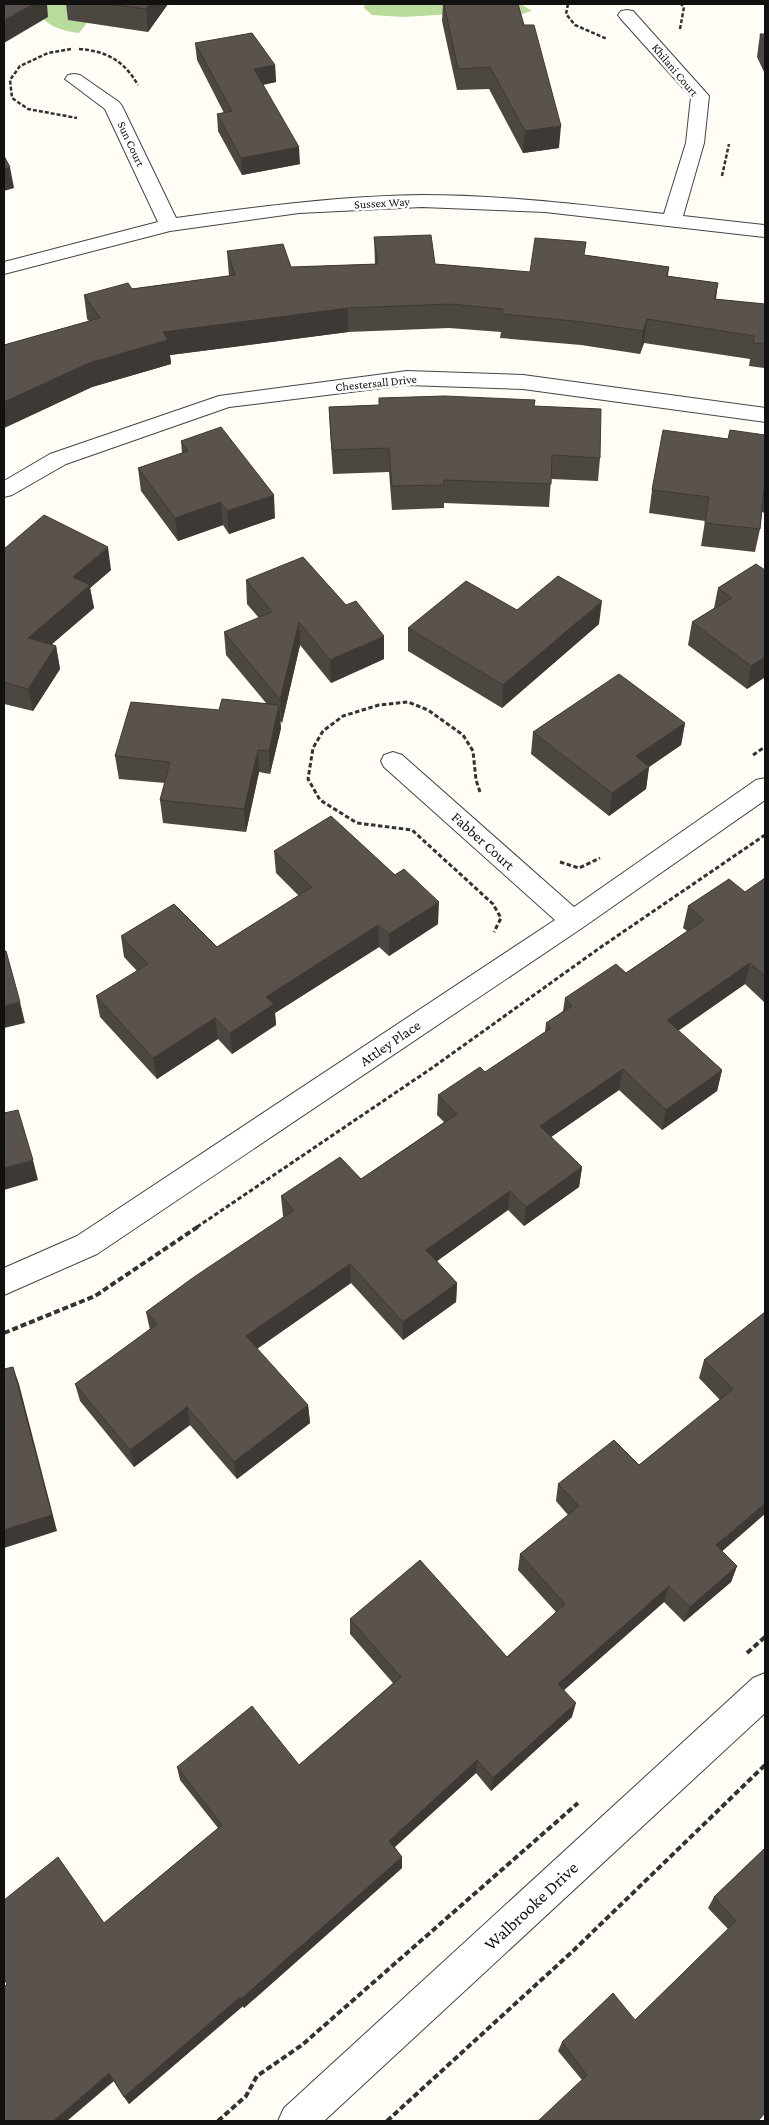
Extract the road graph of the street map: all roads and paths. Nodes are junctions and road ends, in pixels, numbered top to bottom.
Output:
1 (568, 4) edge
2 (627, 15) dead end
3 (612, 41) dead end
4 (74, 79) dead end
5 (672, 221) junction
6 (168, 225) junction
7 (765, 231) edge
8 (4, 268) edge
9 (765, 415) edge
10 (4, 490) edge
11 (765, 746) edge
12 (746, 760) dead end
13 (393, 761) dead end
14 (765, 787) edge
15 (481, 795) dead end
16 (765, 835) edge
17 (604, 856) dead end
18 (556, 860) dead end
19 (573, 921) junction
20 (493, 932) dead end
21 (4, 1282) edge
22 (4, 1333) edge
23 (765, 1637) edge
24 (743, 1657) dead end
25 (765, 1690) edge
26 (765, 1765) edge
27 (582, 1800) dead end
28 (218, 2121) edge
29 (297, 2121) edge
30 (387, 2121) edge

1 - 3 path
2 - 5 street, Khilani Court
4 - 6 street, Sun Court
5 - 6 street, Sussex Way
5 - 7 street, Sussex Way
6 - 8 street, Sussex Way
9 - 10 street, Chestersall Drive
11 - 12 path
13 - 19 street, Fabber Court
14 - 19 street, Attley Place
15 - 20 path
16 - 22 path
17 - 18 path
19 - 21 street, Attley Place
23 - 24 path
25 - 29 street, Walbrooke Drive
26 - 30 path
27 - 28 path

